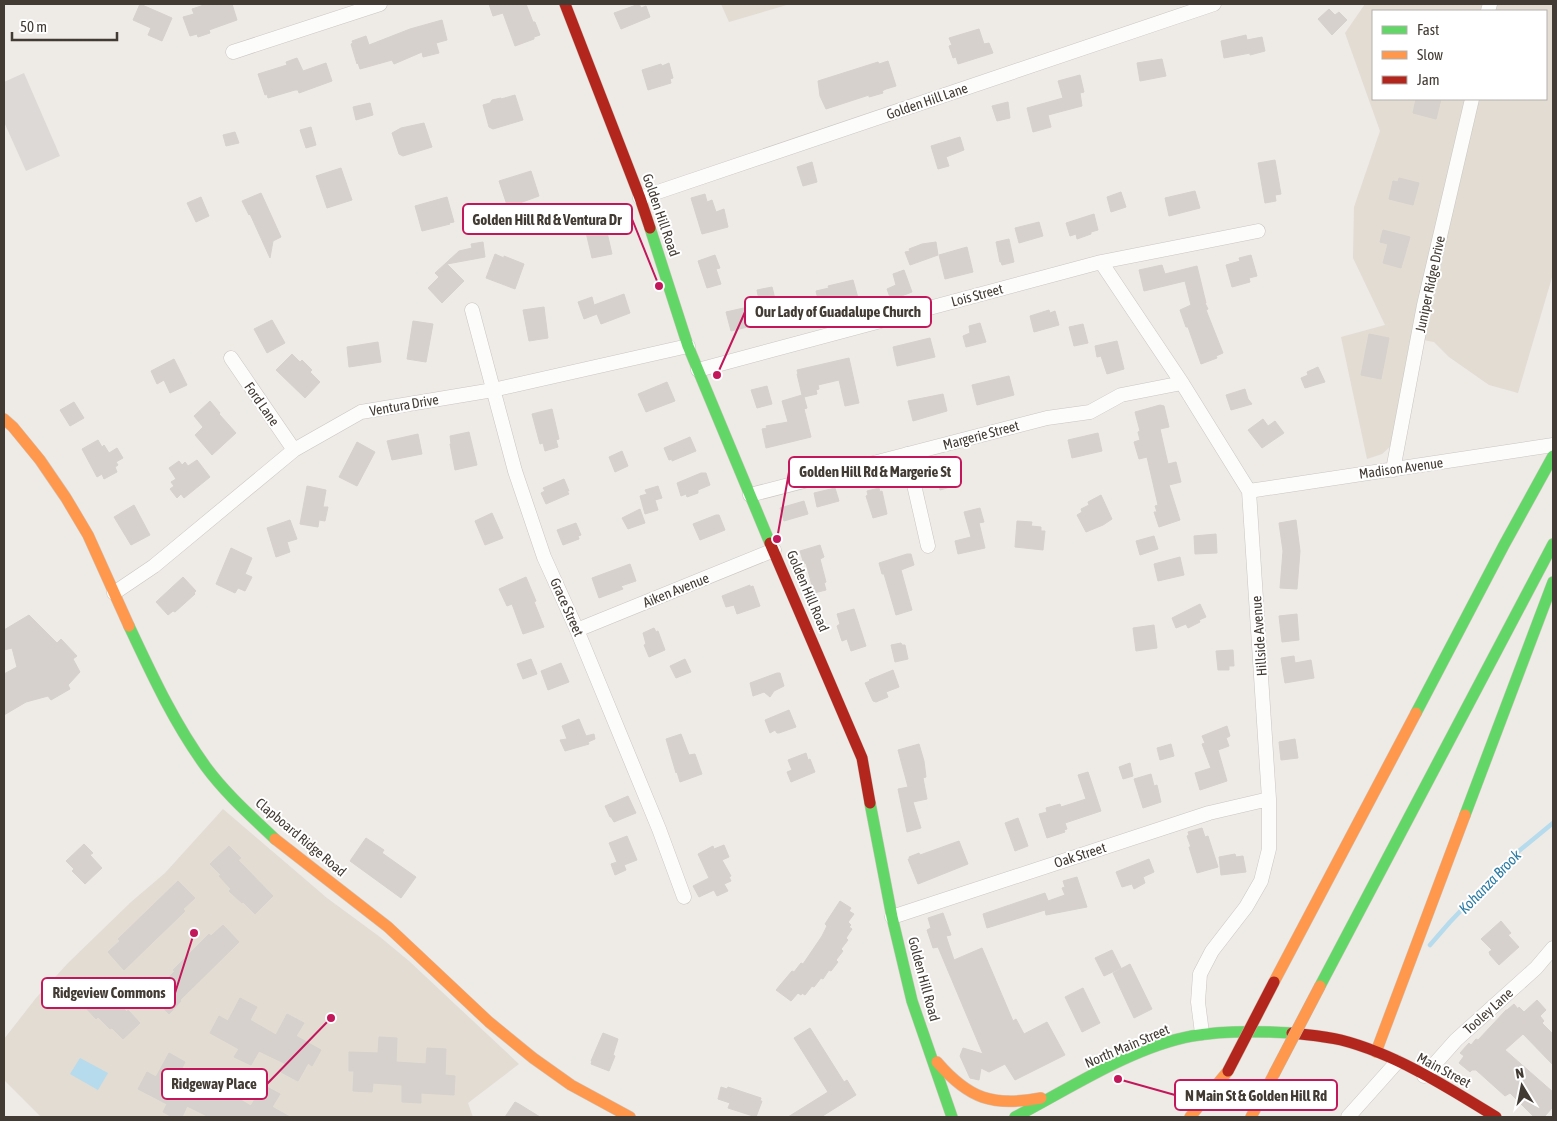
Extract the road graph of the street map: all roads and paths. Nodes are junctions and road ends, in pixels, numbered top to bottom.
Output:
1 (380, 4) edge
2 (565, 4) edge
3 (1214, 4) edge
4 (232, 52) dead end
5 (1472, 100) edge
6 (640, 198) junction
7 (1258, 231) dead end
8 (1101, 262) junction
9 (472, 310) dead end
10 (688, 346) junction
11 (230, 358) dead end
12 (698, 370) junction
13 (1182, 383) junction
14 (493, 390) junction
15 (4, 418) edge
16 (1553, 445) edge
17 (294, 450) junction
18 (907, 454) junction
19 (1553, 456) edge
20 (1393, 470) junction
21 (1249, 491) junction
22 (750, 495) junction
23 (1553, 544) edge
24 (928, 546) dead end
25 (774, 550) junction
26 (1553, 582) edge
27 (114, 593) junction
28 (577, 630) junction
29 (1269, 799) junction
30 (684, 897) dead end
31 (892, 918) junction
32 (1553, 948) edge
33 (1202, 1033) junction
34 (1376, 1052) junction
35 (929, 1053) junction
36 (1397, 1062) junction
37 (1228, 1071) junction
38 (1424, 1076) junction
39 (1060, 1093) junction
40 (630, 1117) edge
41 (952, 1117) edge
42 (1015, 1117) edge
43 (1190, 1117) edge
44 (1203, 1117) edge
45 (1251, 1117) edge
46 (1348, 1117) edge
47 (1496, 1117) edge

1 - 4 street
2 - 6 main road, Golden Hill Road
3 - 6 street, Golden Hill Lane
5 - 20 street, Juniper Ridge Drive
6 - 10 main road, Golden Hill Road
7 - 8 street, Lois Street
8 - 12 street, Lois Street
8 - 13 street, Hillside Avenue
9 - 14 street, Grace Street
10 - 12 main road, Golden Hill Road
10 - 14 street, Ventura Drive
11 - 17 street, Ford Lane
12 - 22 main road, Golden Hill Road
13 - 18 street, Margerie Street
13 - 21 street, Hillside Avenue
14 - 17 street, Ventura Drive
14 - 28 street, Grace Street
15 - 27 main road, Clapboard Ridge Road
16 - 20 street, Madison Avenue
17 - 27 street, Ventura Drive
18 - 22 street, Margerie Street
18 - 24 street
19 - 37 main road, bridge
20 - 21 street, Madison Avenue
21 - 29 street, Hillside Avenue
22 - 25 main road, Golden Hill Road
23 - 45 main road, bridge
25 - 28 street, Aiken Avenue
25 - 31 main road, Golden Hill Road
26 - 34 main road
27 - 40 main road, Clapboard Ridge Road
28 - 30 street, Grace Street
29 - 31 street, Oak Street
29 - 33 street, Hillside Avenue
31 - 35 main road, Golden Hill Road
32 - 38 street, Tooley Lane
33 - 34 main road, North Main Street
33 - 39 main road, North Main Street
34 - 36 main road, Main Street
35 - 39 main road
35 - 41 main road, Golden Hill Road
36 - 38 main road, Main Street
36 - 46 street
37 - 43 main road
37 - 44 main road
38 - 47 main road, Main Street
39 - 42 main road, North Main Street

